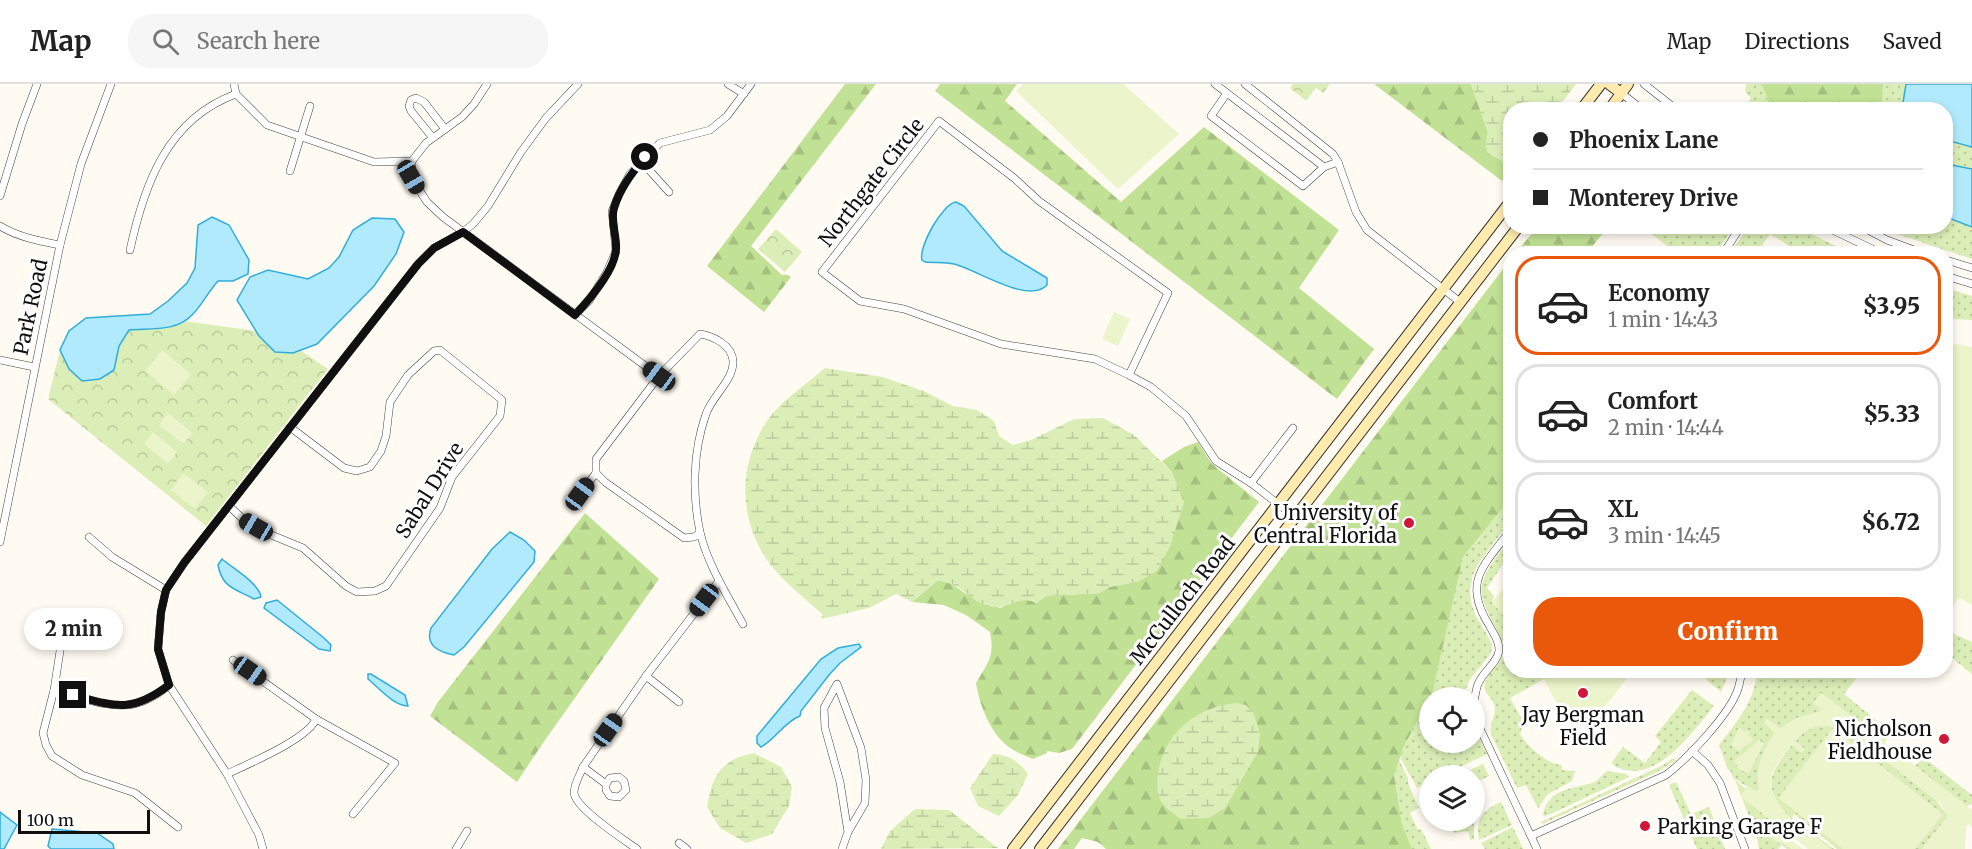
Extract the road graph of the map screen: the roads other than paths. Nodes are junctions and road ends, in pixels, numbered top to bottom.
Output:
1 (37, 84) edge
2 (111, 84) edge
3 (234, 84) edge
4 (487, 84) edge
5 (578, 84) edge
6 (728, 84) edge
7 (751, 84) edge
8 (1215, 84) edge
9 (1245, 84) edge
10 (1601, 84) edge
11 (1609, 84) edge
12 (1628, 84) edge
13 (1644, 84) edge
14 (1227, 93) junction
15 (1621, 93) junction
16 (236, 94) junction
17 (744, 94) junction
18 (1587, 102) edge
19 (1615, 102) edge
20 (1633, 102) edge
21 (1667, 102) edge
22 (310, 106) dead end
23 (445, 129) junction
24 (300, 138) junction
25 (433, 138) junction
26 (412, 161) junction
27 (641, 161) junction
28 (1338, 162) junction
29 (1324, 167) junction
30 (290, 171) dead end
31 (669, 192) dead end
32 (0, 196) edge
33 (1503, 211) edge
34 (0, 226) edge
35 (463, 232) junction
36 (1513, 234) edge
37 (1841, 234) edge
38 (1875, 234) edge
39 (60, 245) junction
40 (1504, 246) edge
41 (1866, 246) edge
42 (1903, 246) edge
43 (1503, 247) edge
44 (130, 250) dead end
45 (1953, 262) edge
46 (1972, 268) edge
47 (1953, 278) edge
48 (1972, 284) edge
49 (1443, 290) junction
50 (1460, 303) junction
51 (575, 315) junction
52 (0, 360) edge
53 (34, 367) junction
54 (1129, 375) junction
55 (659, 376) junction
56 (290, 427) junction
57 (1293, 428) dead end
58 (596, 473) junction
59 (1251, 483) junction
60 (0, 488) edge
61 (10, 491) junction
62 (580, 494) dead end
63 (1278, 504) junction
64 (229, 506) junction
65 (1295, 517) junction
66 (700, 533) junction
67 (89, 537) dead end
68 (1503, 541) edge
69 (0, 542) edge
70 (719, 580) junction
71 (166, 590) junction
72 (743, 624) dead end
73 (62, 638) dead end
74 (233, 660) dead end
75 (646, 676) junction
76 (1740, 678) edge
77 (169, 685) junction
78 (1477, 687) edge
79 (54, 690) junction
80 (679, 702) dead end
81 (316, 719) junction
82 (1485, 739) edge
83 (1692, 751) junction
84 (583, 766) junction
85 (227, 774) junction
86 (606, 784) dead end
87 (353, 814) dead end
88 (178, 827) dead end
89 (467, 831) dead end
90 (848, 832) junction
91 (1531, 836) junction
92 (679, 843) dead end
93 (263, 849) edge
94 (456, 849) edge
95 (637, 849) edge
96 (687, 849) edge
97 (842, 849) edge
98 (1013, 849) edge
99 (1040, 849) edge
100 (1538, 849) edge
101 (1745, 849) edge

1 - 32 street
2 - 39 street, Park Road
3 - 16 street
4 - 23 street
5 - 35 street
6 - 17 street
7 - 17 street
8 - 14 street
9 - 28 street
10 - 18 main road
11 - 15 main road
12 - 15 main road
13 - 21 street
14 - 29 street
14 - 29 street
15 - 19 main road
15 - 20 street
16 - 24 street
16 - 44 street
17 - 27 street
22 - 24 street
23 - 25 street
23 - 25 street
24 - 26 street
24 - 30 street
25 - 26 street
26 - 35 street
27 - 31 street
27 - 51 street
28 - 29 street
28 - 49 street
33 - 49 main road, McCulloch Road
34 - 39 street
35 - 51 street
35 - 56 street
36 - 40 main road, McCulloch Road
37 - 41 street
38 - 42 street
39 - 53 street, Park Road
43 - 50 main road, McCulloch Road
45 - 46 street
47 - 48 street
49 - 50 street
49 - 63 main road, McCulloch Road
50 - 65 main road, McCulloch Road
51 - 55 street
52 - 53 street
53 - 61 street, Park Road
54 - 54 street, Northgate Circle
54 - 59 street, Northgate Circle
55 - 58 street
55 - 66 street
56 - 64 street
56 - 64 street, Sabal Drive
57 - 59 street
58 - 62 street
58 - 66 street
59 - 63 street, Northgate Circle
60 - 61 street
61 - 69 street, Park Road
63 - 65 street, Northgate Circle
63 - 98 main road, McCulloch Road
64 - 71 street
65 - 99 main road, McCulloch Road
66 - 70 street
67 - 71 street
68 - 78 street
70 - 72 street
70 - 75 street
71 - 77 street
73 - 79 street
74 - 81 street
75 - 80 street
75 - 84 street
76 - 83 street
77 - 79 street
77 - 85 street
79 - 88 street
81 - 85 street
81 - 87 street
82 - 91 street
83 - 91 street
83 - 101 street
84 - 86 street
84 - 95 street
85 - 93 street
89 - 94 street
90 - 90 street
90 - 97 street
91 - 100 street
92 - 96 street

